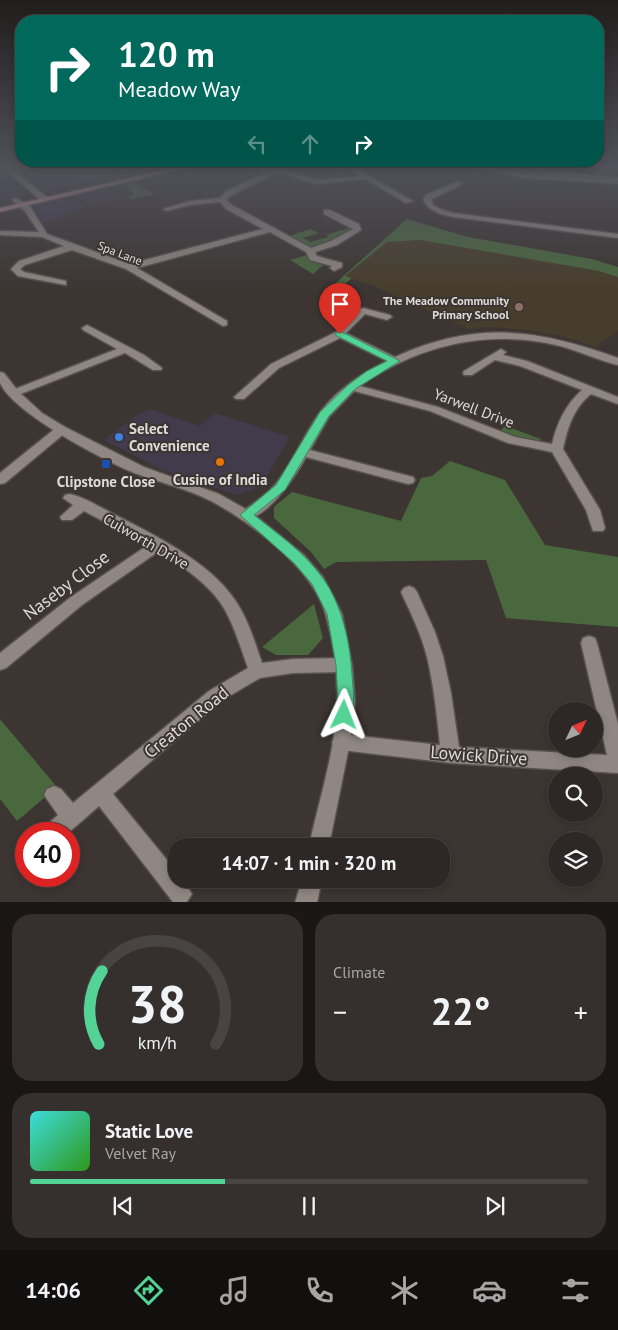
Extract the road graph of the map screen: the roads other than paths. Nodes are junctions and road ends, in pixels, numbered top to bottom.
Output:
1 (24, 208) edge
2 (170, 208) edge
3 (229, 208) edge
4 (435, 208) edge
5 (167, 209) dead end
6 (331, 212) dead end
7 (269, 230) junction
8 (0, 233) edge
9 (43, 235) junction
10 (618, 236) edge
11 (71, 247) junction
12 (310, 251) junction
13 (129, 267) junction
14 (334, 268) dead end
15 (63, 282) dead end
16 (386, 317) dead end
17 (223, 322) dead end
18 (87, 328) dead end
19 (340, 334) junction
20 (123, 350) junction
21 (395, 361) junction
22 (618, 362) edge
23 (157, 368) dead end
24 (468, 373) dead end
25 (0, 375) edge
26 (351, 387) junction
27 (590, 389) junction
28 (14, 393) junction
29 (240, 397) dead end
30 (618, 401) edge
31 (60, 430) junction
32 (557, 449) junction
33 (303, 452) junction
34 (0, 480) edge
35 (408, 480) dead end
36 (246, 515) junction
37 (66, 517) dead end
38 (598, 528) dead end
39 (158, 545) junction
40 (410, 592) dead end
41 (589, 643) dead end
42 (1, 661) edge
43 (344, 665) junction
44 (257, 671) junction
45 (341, 742) junction
46 (451, 755) junction
47 (618, 762) edge
48 (100, 792) junction
49 (54, 795) dead end
50 (71, 816) junction
51 (64, 822) edge
52 (321, 838) edge
53 (310, 888) edge
54 (181, 894) dead end
55 (306, 902) edge

1 - 9 street
2 - 5 street
3 - 7 street
4 - 10 street
6 - 12 street
7 - 12 street
7 - 13 street
8 - 9 street, Spa Lane
9 - 11 street, Spa Lane
11 - 13 street, Spa Lane
11 - 15 street
12 - 14 street
13 - 17 street, Spa Lane
16 - 19 street
18 - 20 street
19 - 21 street
19 - 29 street
20 - 23 street
20 - 28 street
21 - 22 street
21 - 26 street
24 - 27 street
25 - 28 street
26 - 32 street, Yarwell Drive
26 - 33 street
27 - 30 street
27 - 32 street
28 - 31 street
31 - 34 street
31 - 36 street
32 - 38 street
33 - 35 street
33 - 36 street
36 - 43 street
37 - 39 street, Culworth Drive
39 - 42 street, Naseby Close
39 - 44 street, Culworth Drive
40 - 46 street
41 - 47 street
43 - 44 street, Creaton Road
43 - 45 street
44 - 48 street, Creaton Road
45 - 46 street, Lowick Drive
45 - 52 street
46 - 47 street, Lowick Drive
48 - 50 street, Creaton Road
48 - 54 street
49 - 50 street
50 - 51 street, Creaton Road
53 - 55 street

